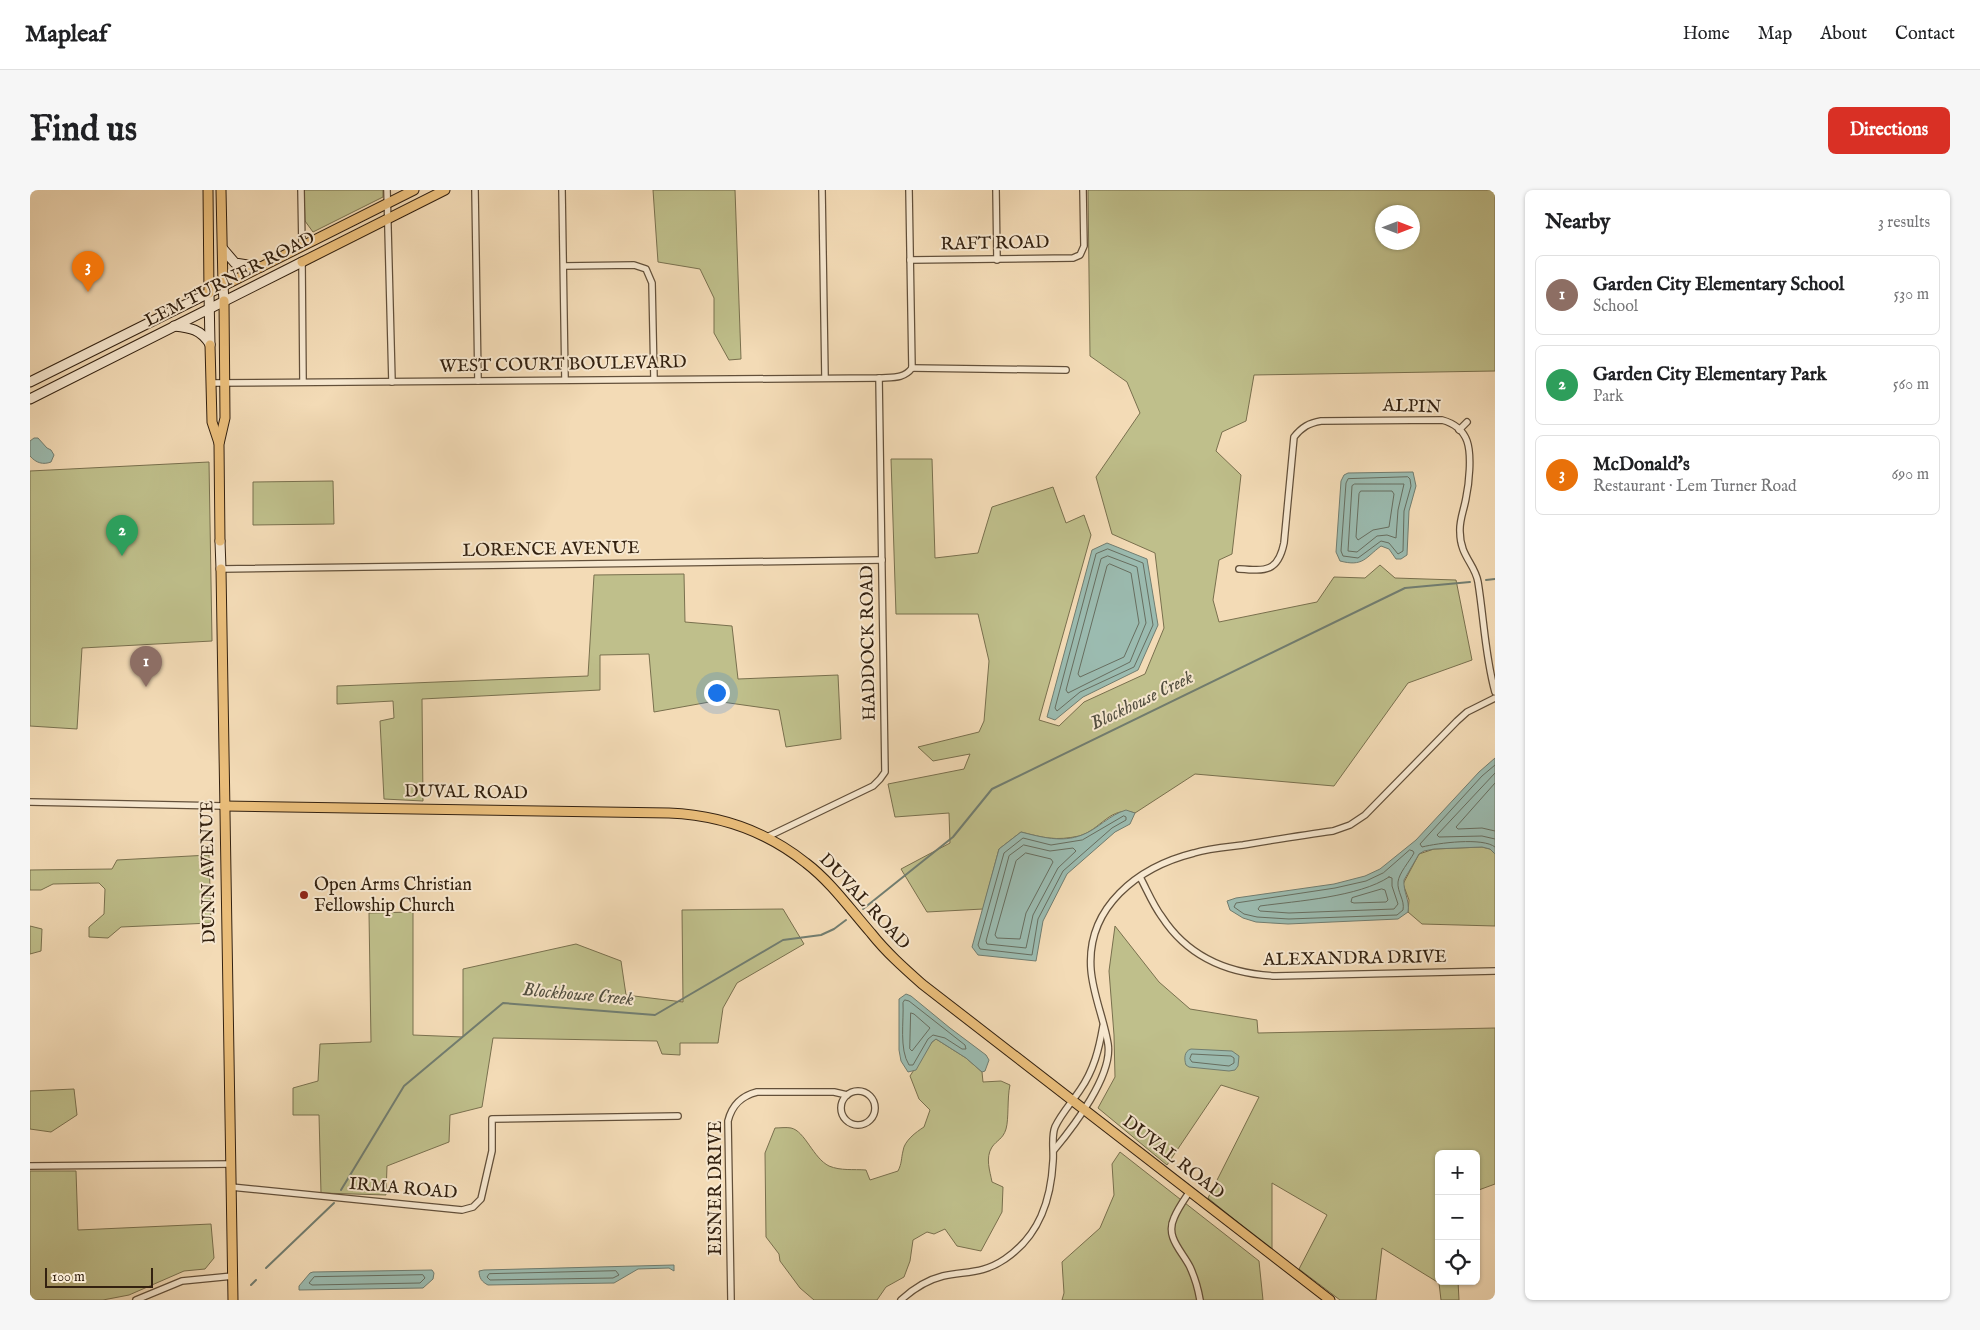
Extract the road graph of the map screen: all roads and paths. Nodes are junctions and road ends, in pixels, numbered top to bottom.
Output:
1 (208, 190) edge
2 (221, 190) edge
3 (301, 190) edge
4 (387, 190) edge
5 (414, 190) edge
6 (445, 190) edge
7 (475, 190) edge
8 (562, 190) edge
9 (822, 190) edge
10 (909, 190) edge
11 (996, 190) edge
12 (1083, 190) edge
13 (387, 203) junction
14 (387, 220) junction
15 (302, 246) junction
16 (223, 250) junction
17 (910, 260) junction
18 (997, 260) junction
19 (302, 262) junction
20 (564, 266) junction
21 (261, 267) junction
22 (224, 286) junction
23 (209, 293) junction
24 (224, 301) junction
25 (210, 308) junction
26 (174, 326) junction
27 (210, 345) junction
28 (912, 368) junction
29 (1066, 370) dead end
30 (825, 377) junction
31 (879, 378) junction
32 (654, 379) junction
33 (565, 380) junction
34 (478, 381) junction
35 (30, 382) edge
36 (303, 382) junction
37 (392, 382) junction
38 (211, 383) junction
39 (225, 383) junction
40 (30, 398) edge
41 (1467, 422) dead end
42 (1459, 430) junction
43 (219, 444) junction
44 (882, 560) junction
45 (1239, 568) dead end
46 (221, 569) junction
47 (1495, 692) edge
48 (1495, 698) edge
49 (30, 802) edge
50 (224, 806) junction
51 (766, 837) junction
52 (1140, 877) junction
53 (1495, 971) edge
54 (1103, 1024) junction
55 (847, 1094) junction
56 (1073, 1101) junction
57 (1084, 1108) junction
58 (678, 1116) dead end
59 (1054, 1150) junction
60 (231, 1164) junction
61 (30, 1166) edge
62 (231, 1187) junction
63 (1190, 1191) junction
64 (233, 1276) junction
65 (136, 1300) edge
66 (233, 1300) edge
67 (731, 1300) edge
68 (901, 1300) edge
69 (1200, 1300) edge
70 (1330, 1300) edge

1 - 23 main road, DUNN AVENUE
2 - 16 main road, DUNN AVENUE
3 - 15 street
4 - 13 street
5 - 13 main road, LEM TURNER ROAD
6 - 14 main road, LEM TURNER ROAD
7 - 34 street
8 - 20 street
9 - 30 street
10 - 17 street
11 - 18 street
12 - 18 street, RAFT ROAD
13 - 14 street
13 - 15 main road, LEM TURNER ROAD
14 - 19 main road, LEM TURNER ROAD
14 - 37 street
15 - 21 main road, LEM TURNER ROAD
16 - 21 main road
16 - 22 main road, DUNN AVENUE
17 - 18 street, RAFT ROAD
17 - 28 street
19 - 24 main road, LEM TURNER ROAD
19 - 36 street
20 - 32 street
20 - 33 street
21 - 22 main road, LEM TURNER ROAD
22 - 23 main road, LEM TURNER ROAD
22 - 24 main road, DUNN AVENUE
23 - 25 main road, DUNN AVENUE
23 - 35 main road, LEM TURNER ROAD
24 - 25 main road, LEM TURNER ROAD
24 - 39 main road, DUNN AVENUE
25 - 26 main road, LEM TURNER ROAD
25 - 27 main road, DUNN AVENUE
26 - 27 main road
26 - 40 main road, LEM TURNER ROAD
27 - 38 main road, DUNN AVENUE
28 - 29 street
28 - 31 street, WEST COURT BOULEVARD
30 - 31 street, WEST COURT BOULEVARD
30 - 32 street, WEST COURT BOULEVARD
31 - 44 street, HADDOCK ROAD
32 - 33 street, WEST COURT BOULEVARD
33 - 34 street, WEST COURT BOULEVARD
34 - 37 street, WEST COURT BOULEVARD
36 - 37 street, WEST COURT BOULEVARD
36 - 39 street, WEST COURT BOULEVARD
38 - 39 street, WEST COURT BOULEVARD
38 - 43 main road, DUNN AVENUE
39 - 43 main road, DUNN AVENUE
41 - 42 street
42 - 45 street, ALPIN
42 - 47 street, ALPIN
43 - 46 main road, DUNN AVENUE
44 - 46 street, LORENCE AVENUE
44 - 51 street, HADDOCK ROAD
46 - 50 main road, DUNN AVENUE
48 - 52 street
49 - 50 street, DUVAL ROAD
50 - 51 main road, DUVAL ROAD
50 - 60 main road, DUNN AVENUE
51 - 56 main road, DUVAL ROAD
52 - 53 street, ALEXANDRA DRIVE
52 - 54 street
54 - 56 street
54 - 57 street
55 - 55 street, EISNER DRIVE
55 - 67 street, EISNER DRIVE
56 - 57 main road, DUVAL ROAD
56 - 59 street
57 - 59 street
57 - 63 main road, DUVAL ROAD
58 - 62 street, IRMA ROAD
59 - 68 street
60 - 61 street
60 - 62 main road, DUNN AVENUE
62 - 64 main road, DUNN AVENUE
63 - 69 street
63 - 70 main road, DUVAL ROAD
64 - 65 street
64 - 66 main road, DUNN AVENUE

